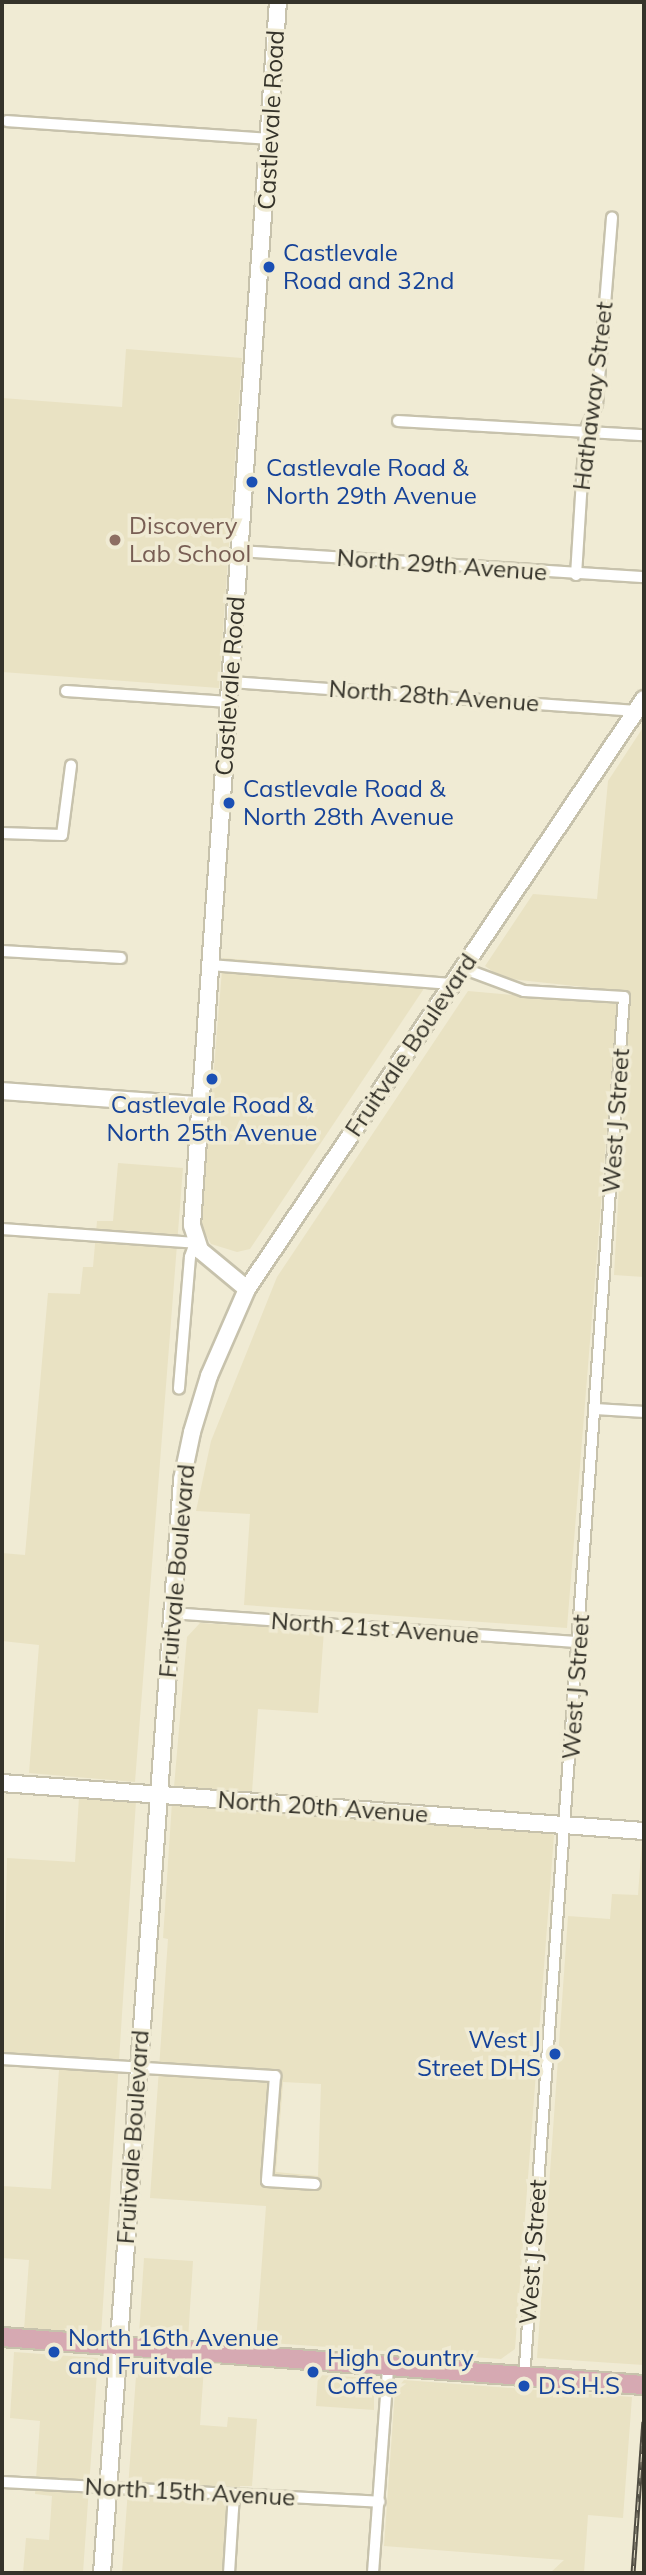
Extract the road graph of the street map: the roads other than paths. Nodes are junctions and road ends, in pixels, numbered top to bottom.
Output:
1 (278, 2) edge
2 (6, 121) dead end
3 (270, 139) junction
4 (612, 218) dead end
5 (398, 421) dead end
6 (585, 431) junction
7 (644, 435) edge
8 (240, 551) junction
9 (576, 575) junction
10 (644, 577) edge
11 (231, 682) junction
12 (66, 691) dead end
13 (229, 702) junction
14 (640, 705) edge
15 (71, 766) dead end
16 (2, 833) edge
17 (2, 951) edge
18 (121, 958) dead end
19 (210, 965) junction
20 (462, 968) junction
21 (451, 985) junction
22 (2, 1091) edge
23 (199, 1105) junction
24 (2, 1229) edge
25 (195, 1243) junction
26 (247, 1289) junction
27 (179, 1389) dead end
28 (596, 1409) junction
29 (644, 1412) edge
30 (172, 1613) junction
31 (579, 1643) junction
32 (2, 1783) edge
33 (157, 1795) junction
34 (566, 1825) junction
35 (644, 1831) edge
36 (2, 2059) edge
37 (138, 2067) junction
38 (315, 2184) dead end
39 (2, 2337) edge
40 (119, 2346) junction
41 (388, 2368) junction
42 (524, 2377) junction
43 (644, 2385) edge
44 (2, 2482) edge
45 (108, 2488) junction
46 (234, 2494) junction
47 (379, 2502) junction
48 (102, 2573) edge
49 (229, 2573) edge
50 (373, 2573) edge

1 - 3 street, Castlevale Road
2 - 3 street
3 - 8 street, Castlevale Road
4 - 6 street, Hathaway Street
5 - 6 street
6 - 7 street
6 - 9 street, Hathaway Street
8 - 9 street, North 29th Avenue
8 - 11 street, Castlevale Road
9 - 10 street, North 29th Avenue
11 - 13 street, Castlevale Road
11 - 14 street, North 28th Avenue
12 - 13 street
13 - 19 street, Castlevale Road
14 - 20 street, Fruitvale Boulevard
15 - 16 street
17 - 18 street
19 - 21 street
19 - 23 street, Castlevale Road
20 - 21 street, Fruitvale Boulevard
20 - 28 street, West J Street
21 - 26 street, Fruitvale Boulevard
22 - 23 street
23 - 25 street, Castlevale Road
24 - 25 street
25 - 26 street
25 - 27 street, Castlevale Road
26 - 30 street, Fruitvale Boulevard
28 - 29 street
28 - 31 street, West J Street
30 - 31 street, North 21st Avenue
30 - 33 street, Fruitvale Boulevard
31 - 34 street, West J Street
32 - 33 street, North 20th Avenue
33 - 34 street, North 20th Avenue
33 - 37 street, Fruitvale Boulevard
34 - 35 street, North 20th Avenue
34 - 42 street, West J Street
36 - 37 street
37 - 38 street
37 - 40 street, Fruitvale Boulevard
39 - 40 main road
40 - 41 main road
40 - 45 street, Fruitvale Boulevard
41 - 42 main road
41 - 47 street
42 - 43 main road
44 - 45 street, North 15th Avenue
45 - 46 street, North 15th Avenue
45 - 48 street, Fruitvale Boulevard
46 - 47 street, North 15th Avenue
46 - 49 street
47 - 50 street

